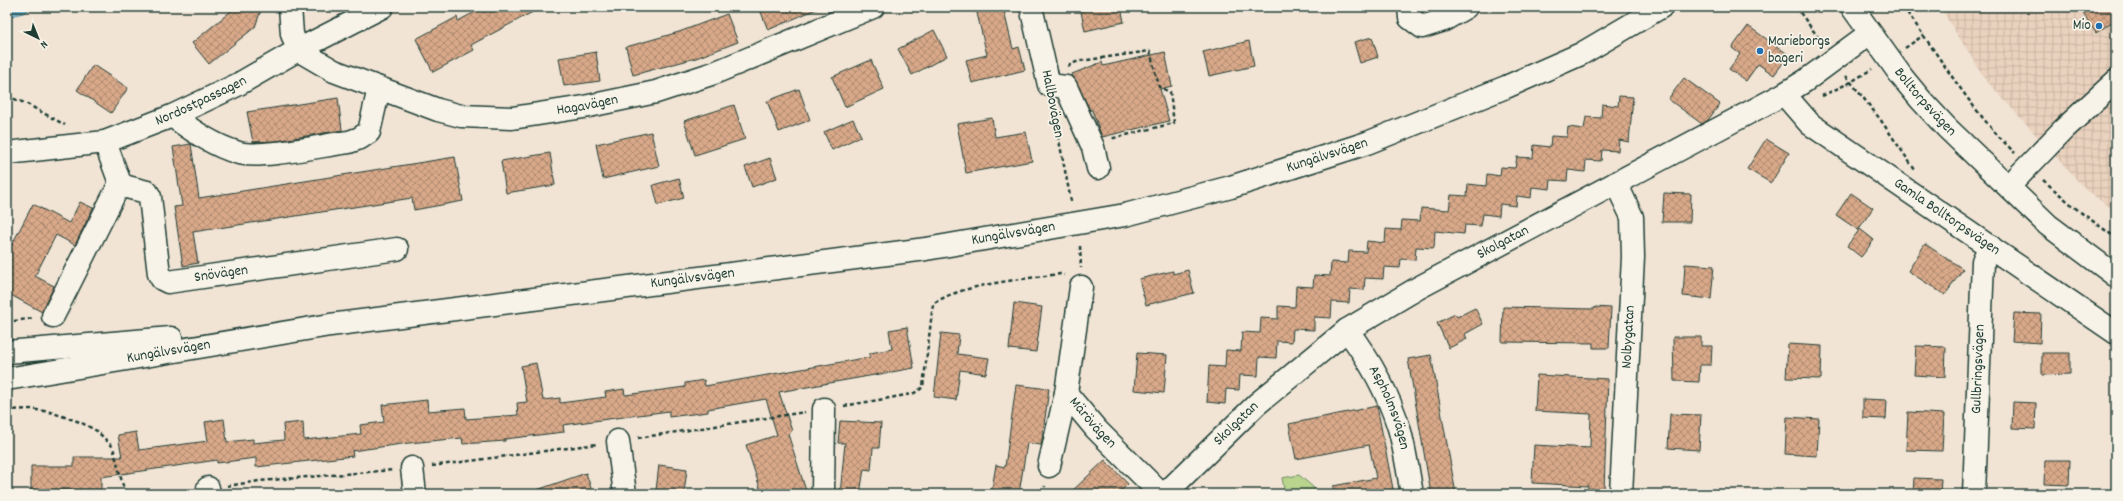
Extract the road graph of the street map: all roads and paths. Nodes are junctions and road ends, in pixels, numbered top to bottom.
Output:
1 (290, 7) edge
2 (382, 7) edge
3 (872, 7) edge
4 (1032, 7) edge
5 (1409, 7) edge
6 (1466, 7) edge
7 (1661, 7) edge
8 (1796, 7) edge
9 (1852, 7) edge
10 (1903, 7) edge
11 (1870, 33) junction
12 (298, 50) junction
13 (1835, 60) junction
14 (2116, 81) edge
15 (1851, 82) junction
16 (1057, 86) junction
17 (379, 88) junction
18 (7, 96) edge
19 (1790, 101) junction
20 (172, 116) junction
21 (67, 126) dead end
22 (105, 142) junction
23 (1093, 147) junction
24 (7, 153) edge
25 (2028, 166) junction
26 (1098, 168) dead end
27 (1916, 172) dead end
28 (120, 183) junction
29 (1616, 184) junction
30 (2009, 186) junction
31 (1071, 201) dead end
32 (2116, 238) edge
33 (1990, 246) junction
34 (397, 249) dead end
35 (2116, 276) edge
36 (1074, 282) joint
37 (53, 316) joint
38 (7, 322) edge
39 (330, 325) junction
40 (1347, 330) junction
41 (2116, 333) edge
42 (7, 352) edge
43 (7, 379) edge
44 (1066, 393) junction
45 (824, 409) junction
46 (7, 410) edge
47 (618, 441) junction
48 (1049, 466) dead end
49 (412, 468) junction
50 (209, 491) edge
51 (126, 492) junction
52 (122, 494) edge
53 (132, 494) edge
54 (138, 494) edge
55 (416, 494) edge
56 (625, 494) edge
57 (823, 494) edge
58 (1161, 494) edge
59 (1165, 494) edge
60 (1412, 494) edge
61 (1621, 494) edge
62 (1974, 494) edge

1 - 12 street
2 - 12 street, Nordostpassagen
3 - 17 street, Hagavägen
4 - 16 street, Hallbovägen
5 - 6 street
7 - 39 street, Kungälvsvägen
8 - 13 path
9 - 11 street, Bolltorpsvägen
10 - 25 path
11 - 13 street, Skolgatan
11 - 30 street, Bolltorpsvägen
12 - 17 street, Hagavägen
12 - 20 street, Nordostpassagen
13 - 15 path
13 - 19 street, Skolgatan
14 - 25 street
15 - 19 path
15 - 27 path
16 - 23 street
16 - 23 path
16 - 31 path, Hallbovägen
17 - 20 street
18 - 21 path
19 - 29 street, Skolgatan
19 - 33 street, Gamla Bolltorpsvägen
20 - 22 street, Nordostpassagen
22 - 24 street, Nordostpassagen
22 - 28 street
23 - 26 street
25 - 30 street
25 - 32 path
28 - 34 street, Snövägen
28 - 37 street
29 - 40 street, Skolgatan
29 - 61 street, Nolbygatan
30 - 35 street, Bolltorpsvägen
33 - 41 street, Gamla Bolltorpsvägen
33 - 62 street, Gullbringsvägen
36 - 44 street, Märövägen
36 - 45 path
37 - 38 path
39 - 42 street, Kungälvsvägen
39 - 43 street, Kungälvsvägen
40 - 59 street, Skolgatan
40 - 60 street, Aspholmsvägen
44 - 48 street
44 - 58 street, Märövägen
45 - 47 path
45 - 57 street
46 - 51 path
47 - 49 path
47 - 56 street
49 - 50 path
49 - 55 street
50 - 54 path
51 - 52 path
51 - 53 path

